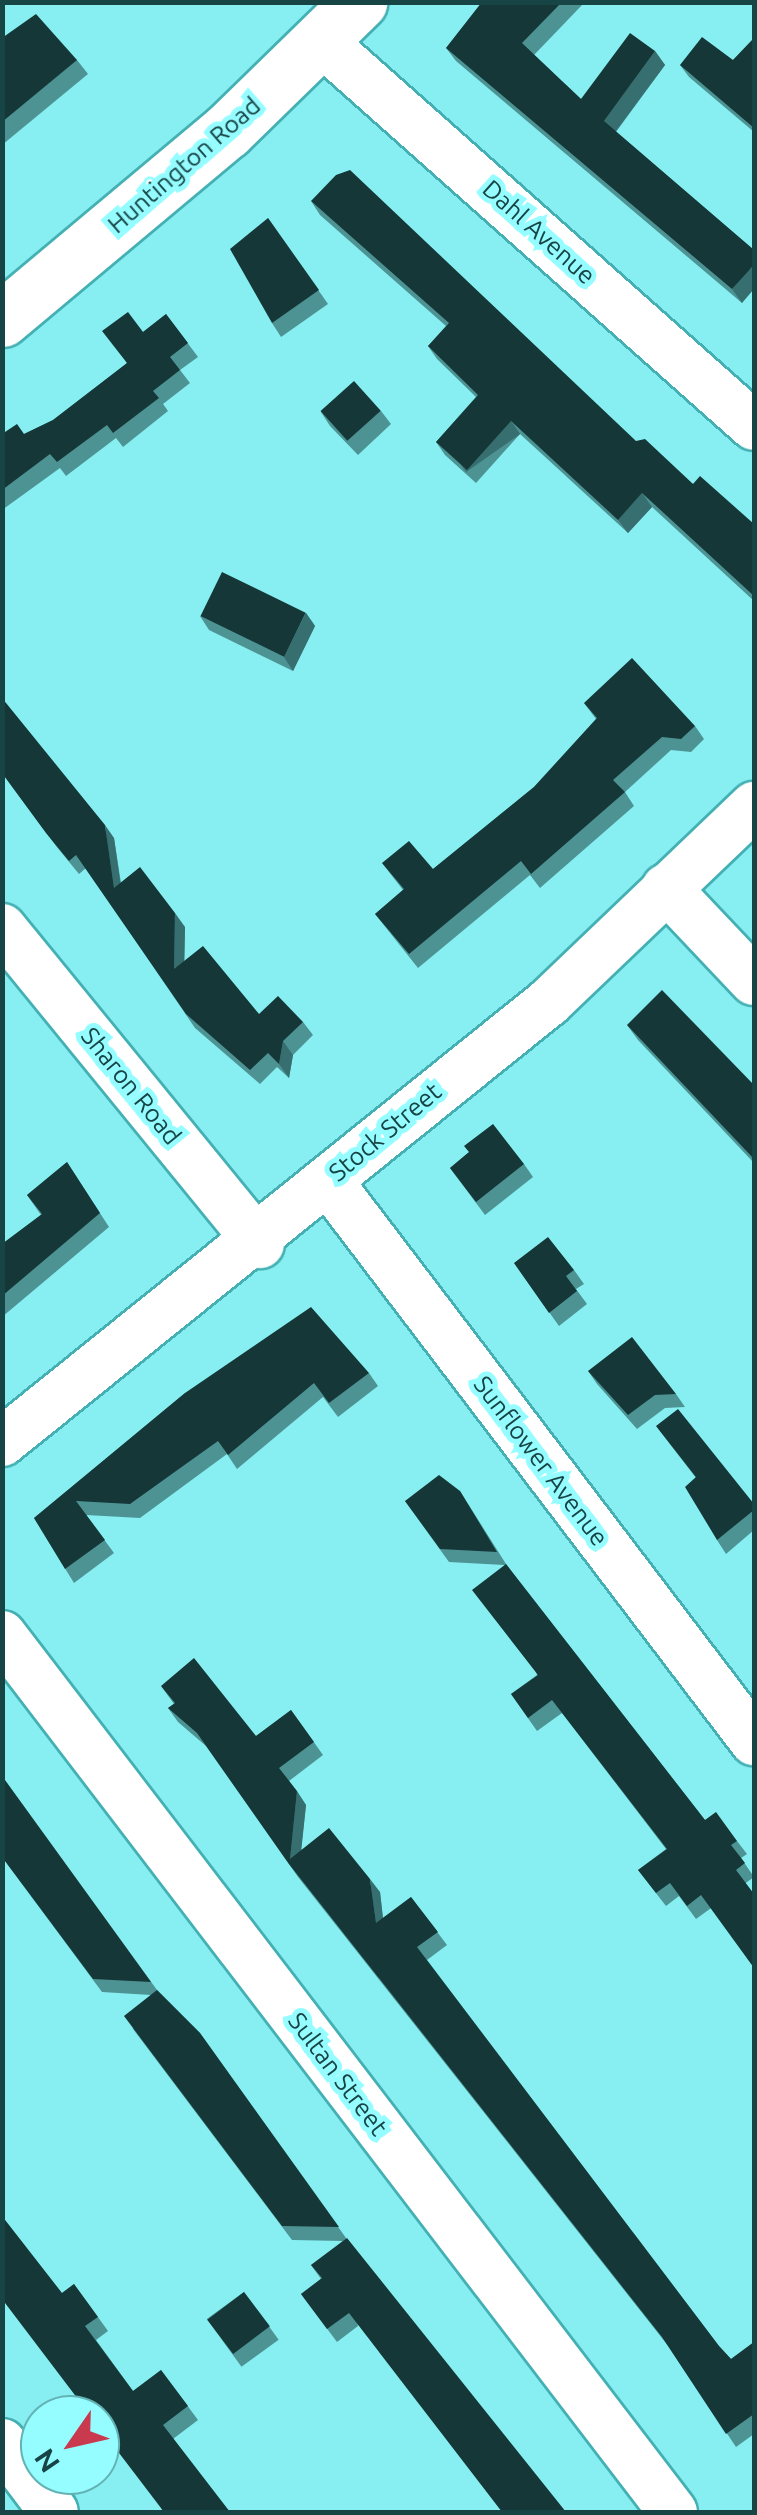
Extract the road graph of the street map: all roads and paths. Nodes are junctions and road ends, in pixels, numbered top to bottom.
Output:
1 (359, 2) edge
2 (321, 41) junction
3 (2, 319) edge
4 (754, 426) edge
5 (754, 806) edge
6 (666, 888) junction
7 (2, 928) edge
8 (754, 980) edge
9 (328, 1180) junction
10 (260, 1244) junction
11 (2, 1442) edge
12 (2, 1635) edge
13 (754, 1741) edge
14 (2, 2444) edge
15 (54, 2512) edge
16 (673, 2512) edge

1 - 2 main road, Huntington Road
2 - 3 main road, Huntington Road
2 - 4 street, Dahl Avenue
5 - 6 street, Stock Street
6 - 8 street
6 - 9 street, Stock Street
7 - 10 street, Sharon Road
9 - 10 street, Stock Street
9 - 13 street, Sunflower Avenue
10 - 11 street, Stock Street
12 - 16 street, Sultan Street
14 - 15 street

